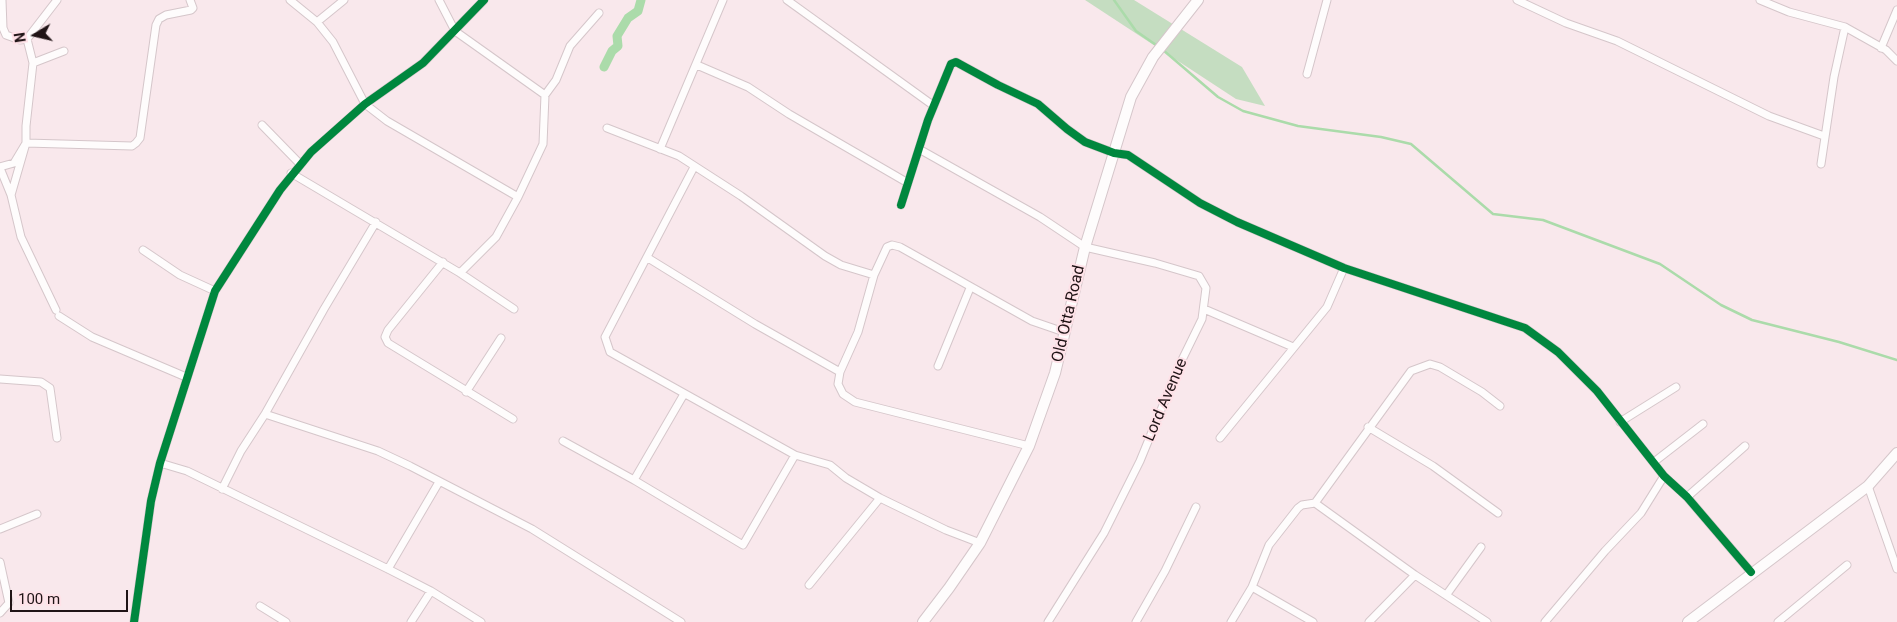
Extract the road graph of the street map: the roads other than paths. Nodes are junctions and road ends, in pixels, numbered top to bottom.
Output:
1 (2, 0) edge
2 (57, 0) edge
3 (190, 0) edge
4 (290, 0) edge
5 (344, 0) edge
6 (439, 0) edge
7 (484, 0) edge
8 (723, 0) edge
9 (787, 0) edge
10 (1198, 0) edge
11 (1327, 0) edge
12 (1516, 0) edge
13 (1760, 0) edge
14 (1897, 10) edge
15 (599, 13) dead end
16 (317, 22) junction
17 (1845, 27) junction
18 (455, 31) junction
19 (27, 39) junction
20 (1881, 48) junction
21 (64, 51) dead end
22 (1897, 61) edge
23 (33, 63) junction
24 (697, 65) junction
25 (1307, 74) dead end
26 (545, 95) junction
27 (365, 104) junction
28 (934, 106) junction
29 (262, 125) dead end
30 (607, 128) dead end
31 (1824, 136) junction
32 (26, 143) junction
33 (660, 149) junction
34 (919, 149) junction
35 (1114, 153) junction
36 (300, 164) junction
37 (1821, 164) dead end
38 (694, 167) junction
39 (0, 168) edge
40 (291, 173) junction
41 (908, 183) junction
42 (11, 195) junction
43 (518, 197) junction
44 (901, 205) dead end
45 (376, 222) junction
46 (1085, 247) junction
47 (143, 250) dead end
48 (648, 258) junction
49 (442, 262) junction
50 (1344, 268) junction
51 (460, 273) junction
52 (874, 275) junction
53 (970, 288) junction
54 (215, 291) junction
55 (514, 309) dead end
56 (1204, 309) junction
57 (1064, 332) junction
58 (501, 338) dead end
59 (1293, 347) junction
60 (938, 366) dead end
61 (840, 372) junction
62 (186, 377) junction
63 (0, 379) edge
64 (1676, 387) dead end
65 (466, 392) junction
66 (684, 394) junction
67 (1500, 406) dead end
68 (265, 414) junction
69 (513, 419) dead end
70 (1620, 422) junction
71 (1703, 424) dead end
72 (1368, 427) junction
73 (57, 438) dead end
74 (1220, 438) dead end
75 (563, 441) dead end
76 (1029, 446) junction
77 (1745, 446) dead end
78 (1897, 453) edge
79 (795, 455) junction
80 (1654, 462) junction
81 (160, 463) junction
82 (1664, 476) junction
83 (634, 480) junction
84 (439, 482) junction
85 (1868, 486) junction
86 (222, 489) junction
87 (1688, 497) junction
88 (880, 498) junction
89 (1315, 503) junction
90 (1196, 507) dead end
91 (1498, 513) dead end
92 (37, 514) dead end
93 (0, 529) edge
94 (980, 543) junction
95 (1481, 547) dead end
96 (0, 562) edge
97 (1847, 565) dead end
98 (388, 569) junction
99 (1897, 569) edge
100 (1751, 572) junction
101 (1415, 575) junction
102 (809, 585) dead end
103 (1252, 587) junction
104 (431, 591) junction
105 (1447, 594) junction
106 (260, 606) dead end
107 (0, 613) edge
108 (134, 622) edge
109 (286, 622) edge
110 (411, 622) edge
111 (480, 622) edge
112 (681, 622) edge
113 (923, 622) edge
114 (1048, 622) edge
115 (1136, 622) edge
116 (1231, 622) edge
117 (1313, 622) edge
118 (1369, 622) edge
119 (1487, 622) edge
120 (1545, 622) edge
121 (1688, 622) edge
122 (1778, 622) edge

1 - 19 street
2 - 19 street
3 - 32 street
4 - 16 street
5 - 16 street
6 - 18 street
7 - 18 street
8 - 24 street
9 - 28 street
10 - 35 street, Old Otta Road
11 - 25 street
12 - 31 street
13 - 17 street
14 - 20 street
15 - 26 street
16 - 27 street
17 - 20 street
17 - 31 street
18 - 26 street
18 - 27 street
19 - 23 street
20 - 22 street
21 - 23 street
23 - 32 street
24 - 33 street
24 - 41 street
26 - 43 street
27 - 36 street
27 - 43 street
28 - 34 street
28 - 35 street
29 - 36 street
30 - 33 street
31 - 37 street
32 - 39 street
32 - 42 street
33 - 38 street
34 - 41 street
34 - 46 street
35 - 46 street, Old Otta Road
35 - 50 street
36 - 40 street
38 - 48 street
38 - 52 street
39 - 42 street
40 - 45 street
40 - 54 street
41 - 44 street
42 - 62 street
43 - 51 street
45 - 49 street
45 - 68 street
46 - 56 street, Lord Avenue
46 - 57 street, Old Otta Road
47 - 54 street
48 - 61 street
48 - 66 street
49 - 51 street
49 - 65 street
50 - 59 street
50 - 70 street
51 - 55 street
52 - 53 street
52 - 61 street
53 - 57 street
53 - 60 street
54 - 62 street
56 - 59 street
56 - 114 street, Lord Avenue
57 - 76 street, Old Otta Road
58 - 65 street
59 - 74 street
61 - 76 street
62 - 81 street
63 - 73 street
64 - 70 street
65 - 69 street
66 - 79 street
66 - 83 street
67 - 72 street
68 - 84 street
68 - 86 street
70 - 80 street
71 - 80 street
72 - 89 street
72 - 91 street
75 - 83 street
76 - 94 street, Old Otta Road
77 - 87 street
78 - 85 street
79 - 83 street
79 - 88 street
80 - 82 street
81 - 86 street
81 - 108 street
82 - 87 street
82 - 120 street
84 - 98 street
84 - 112 street
85 - 99 street
85 - 100 street
86 - 98 street
87 - 100 street
88 - 94 street
88 - 102 street
89 - 101 street
89 - 103 street
90 - 115 street
92 - 93 street
94 - 113 street, Old Otta Road
95 - 105 street
96 - 107 street
97 - 122 street
98 - 104 street
100 - 121 street
101 - 105 street
101 - 118 street
103 - 116 street
103 - 117 street
104 - 110 street
104 - 111 street
105 - 119 street
106 - 109 street

